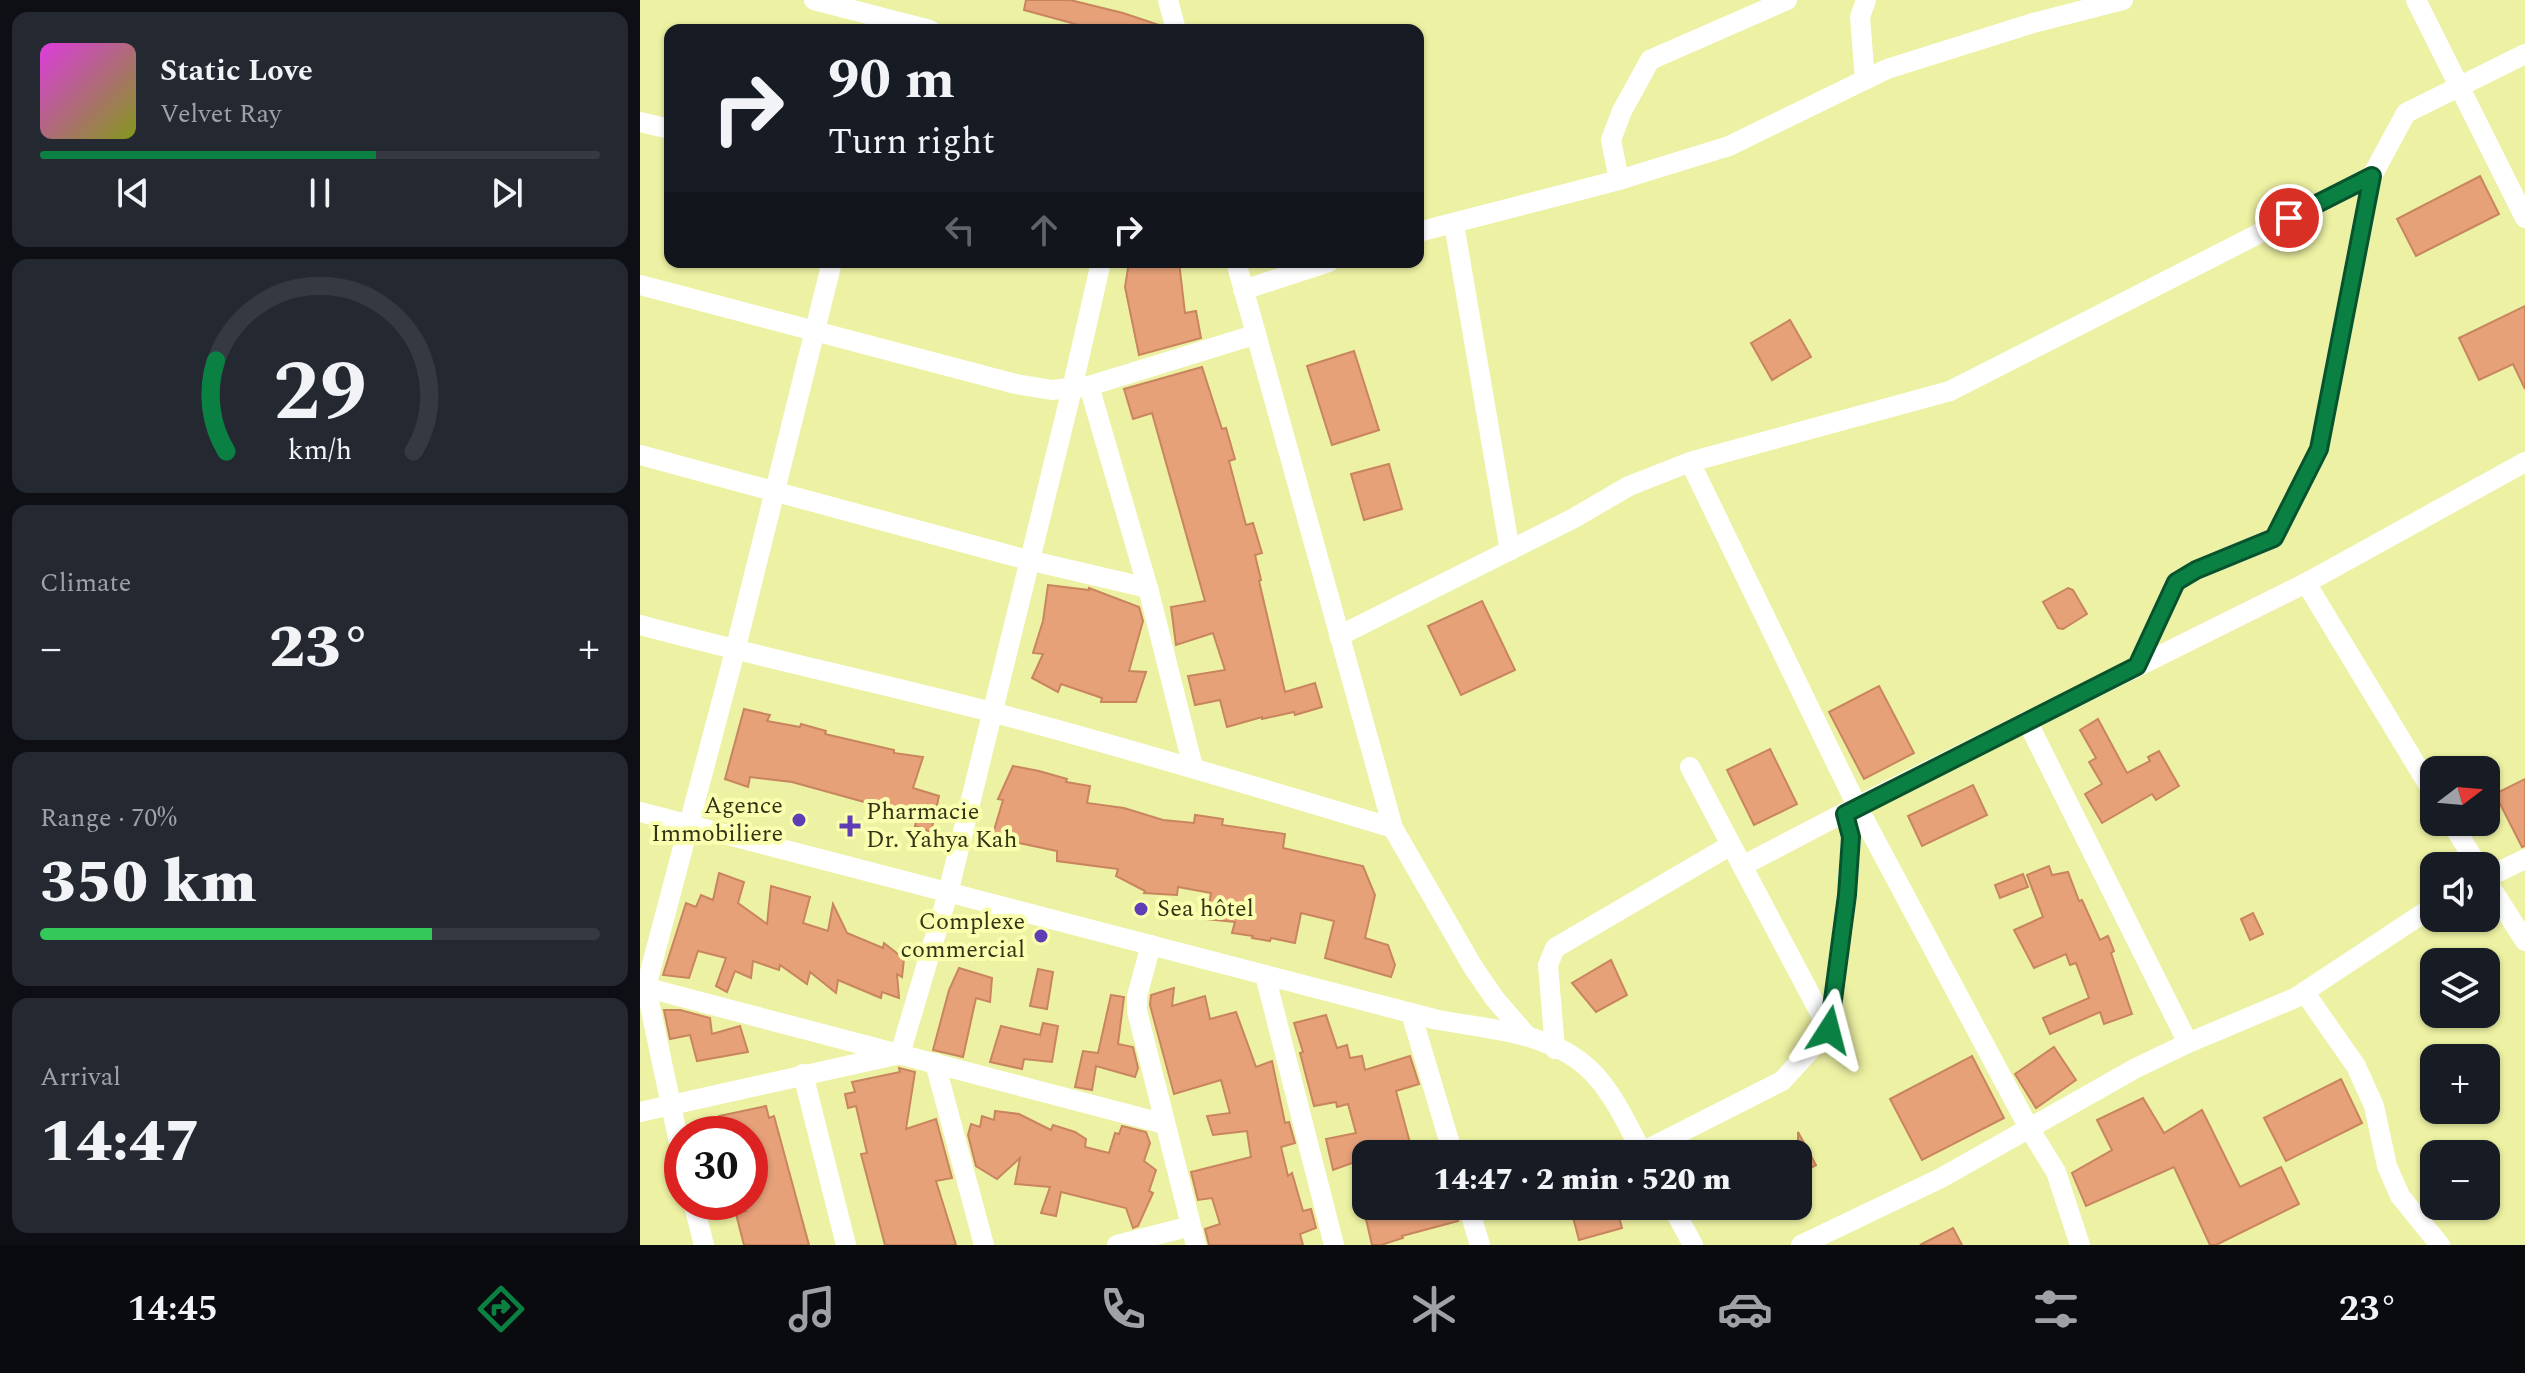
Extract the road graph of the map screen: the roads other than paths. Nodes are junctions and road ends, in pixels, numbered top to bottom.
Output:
1 (814, 0) edge
2 (1168, 0) edge
3 (1787, 0) edge
4 (1866, 0) edge
5 (2123, 0) edge
6 (2416, 0) edge
7 (895, 16) edge
8 (915, 24) edge
9 (1174, 24) edge
10 (2525, 54) edge
11 (1865, 80) junction
12 (2459, 85) junction
13 (640, 122) edge
14 (664, 128) edge
15 (2372, 176) junction
16 (1619, 180) junction
17 (2525, 218) edge
18 (1454, 224) junction
19 (1424, 231) edge
20 (830, 268) edge
21 (1100, 268) edge
22 (1238, 268) edge
23 (1311, 268) edge
24 (640, 285) edge
25 (1243, 290) junction
26 (814, 330) junction
27 (1254, 335) junction
28 (1081, 387) junction
29 (640, 455) edge
30 (1690, 462) junction
31 (2525, 462) edge
32 (773, 491) junction
33 (1510, 551) junction
34 (1028, 560) junction
35 (2306, 583) junction
36 (1148, 588) junction
37 (640, 625) edge
38 (1339, 636) junction
39 (735, 651) junction
40 (2137, 666) junction
41 (992, 713) junction
42 (2027, 721) junction
43 (1193, 767) junction
44 (1690, 767) dead end
45 (2420, 771) edge
46 (1851, 810) junction
47 (640, 812) edge
48 (688, 825) junction
49 (1393, 828) junction
50 (1731, 845) junction
51 (2525, 859) edge
52 (1742, 866) junction
53 (2500, 872) edge
54 (948, 893) junction
55 (2500, 901) edge
56 (2420, 914) edge
57 (2525, 941) edge
58 (1151, 945) junction
59 (1265, 975) junction
60 (643, 986) edge
61 (2305, 993) junction
62 (1411, 1013) junction
63 (1829, 1030) junction
64 (1527, 1036) junction
65 (2188, 1043) junction
66 (1555, 1049) junction
67 (900, 1054) junction
68 (935, 1063) junction
69 (803, 1074) junction
70 (669, 1105) junction
71 (640, 1112) edge
72 (672, 1116) edge
73 (1165, 1124) junction
74 (2029, 1128) junction
75 (1449, 1140) edge
76 (1636, 1140) edge
77 (1668, 1140) edge
78 (698, 1220) edge
79 (1472, 1220) edge
80 (1680, 1220) edge
81 (1194, 1235) edge
82 (704, 1245) edge
83 (846, 1245) edge
84 (984, 1245) edge
85 (1117, 1245) edge
86 (1334, 1245) edge
87 (1480, 1245) edge
88 (1693, 1245) edge
89 (1801, 1245) edge
90 (2080, 1245) edge
91 (2440, 1245) edge

1 - 7 street
2 - 9 street
3 - 16 street
4 - 11 street
5 - 11 street
6 - 12 street
7 - 8 street
10 - 12 street
11 - 16 street
12 - 15 street
12 - 17 street
13 - 14 street
15 - 30 street
15 - 40 street
16 - 18 street
18 - 19 street
18 - 33 street
20 - 26 street
21 - 28 street
22 - 25 street
23 - 25 street
24 - 26 street
25 - 27 street
26 - 28 street
26 - 32 street
27 - 28 street
27 - 38 street
28 - 34 street
28 - 36 street
29 - 32 street
30 - 33 street
30 - 46 street
31 - 35 street
32 - 34 street
32 - 39 street
33 - 38 street
34 - 36 street
34 - 41 street
35 - 40 street
35 - 45 street
36 - 43 street
37 - 39 street
38 - 49 street
39 - 41 street
39 - 48 street
40 - 42 street
41 - 43 street
41 - 54 street
42 - 46 street
42 - 65 street
43 - 49 street
44 - 50 street
46 - 52 street
46 - 63 street
46 - 74 street
47 - 48 street
48 - 54 street
48 - 60 street
49 - 64 street
50 - 52 street
50 - 66 street
51 - 53 street
52 - 63 street
54 - 58 street
54 - 67 street
55 - 57 street
56 - 61 street
58 - 59 street
58 - 73 street
59 - 62 street
59 - 86 street
60 - 67 street
60 - 70 street
61 - 65 street
61 - 91 street
62 - 64 street
62 - 75 street
63 - 77 street
64 - 66 street
65 - 74 street
66 - 76 street
67 - 68 street
67 - 69 street
68 - 73 street
68 - 84 street
69 - 70 street
69 - 83 street
70 - 71 street
70 - 72 street
73 - 81 street
74 - 89 street
74 - 90 street
78 - 82 street
79 - 87 street
80 - 88 street
81 - 85 street

